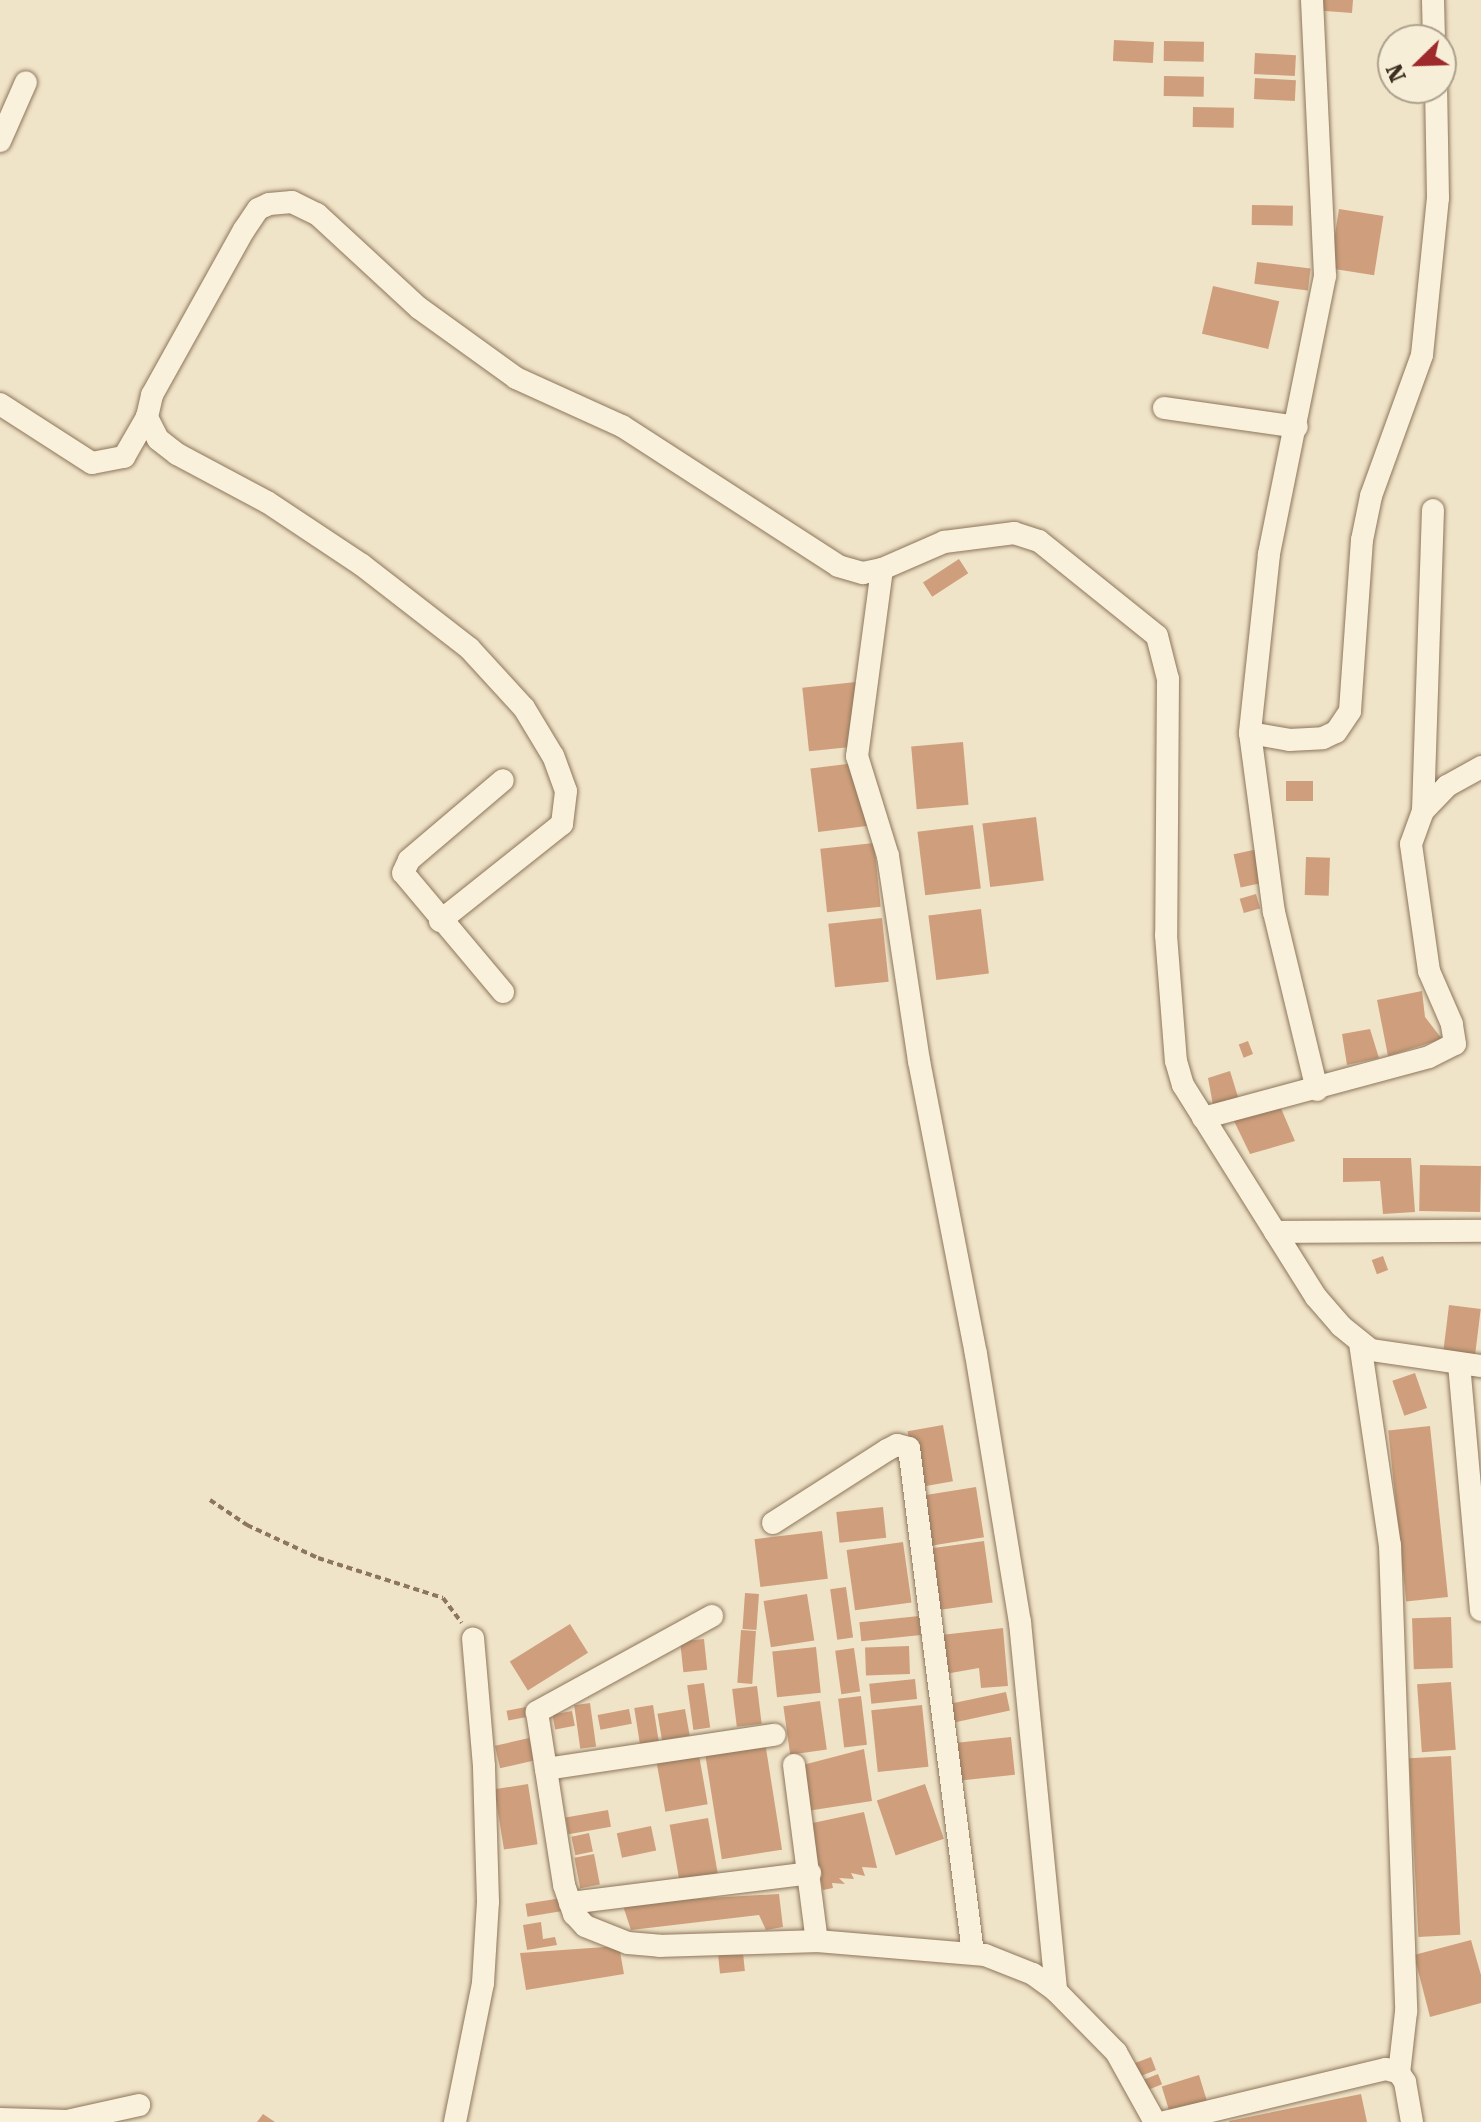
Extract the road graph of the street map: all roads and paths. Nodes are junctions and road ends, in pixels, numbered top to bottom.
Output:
1 (1312, 0) edge
2 (1433, 0) edge
3 (1434, 24) edge
4 (26, 82) dead end
5 (1436, 104) edge
6 (0, 141) edge
7 (0, 404) edge
8 (1164, 408) dead end
9 (147, 417) junction
10 (1297, 427) junction
11 (1433, 510) dead end
12 (882, 569) junction
13 (1250, 733) junction
14 (1481, 767) edge
15 (503, 780) dead end
16 (1423, 811) junction
17 (440, 921) junction
18 (503, 992) dead end
19 (1317, 1090) junction
20 (1203, 1118) junction
21 (1481, 1231) edge
22 (1275, 1232) junction
23 (1360, 1343) junction
24 (1470, 1365) edge
25 (210, 1500) dead end
26 (773, 1523) dead end
27 (1481, 1610) edge
28 (712, 1616) dead end
29 (473, 1638) joint
30 (774, 1735) dead end
31 (794, 1765) dead end
32 (546, 1769) junction
33 (810, 1873) junction
34 (570, 1903) junction
35 (817, 1941) junction
36 (973, 1953) junction
37 (1056, 1991) junction
38 (1399, 2073) junction
39 (139, 2105) dead end
40 (0, 2119) edge
41 (455, 2122) edge
42 (1155, 2122) edge
43 (1165, 2122) edge
44 (1412, 2122) edge

1 - 10 street
2 - 3 street
4 - 6 street
5 - 13 street
7 - 9 street
8 - 10 street
9 - 12 street
9 - 17 street
10 - 13 street
11 - 16 street
12 - 20 street
12 - 37 street
13 - 19 street
14 - 16 street
15 - 17 street
16 - 19 street
17 - 18 street
19 - 20 street
20 - 22 street
21 - 22 street
22 - 23 street
23 - 24 street
23 - 38 street
24 - 27 street
25 - 29 path
26 - 36 street
28 - 32 street
29 - 41 street
30 - 32 street
31 - 33 street
32 - 34 street
33 - 34 street
33 - 35 street
34 - 35 street
35 - 36 street
36 - 37 street
37 - 42 street
38 - 43 street
38 - 44 street
39 - 40 street

